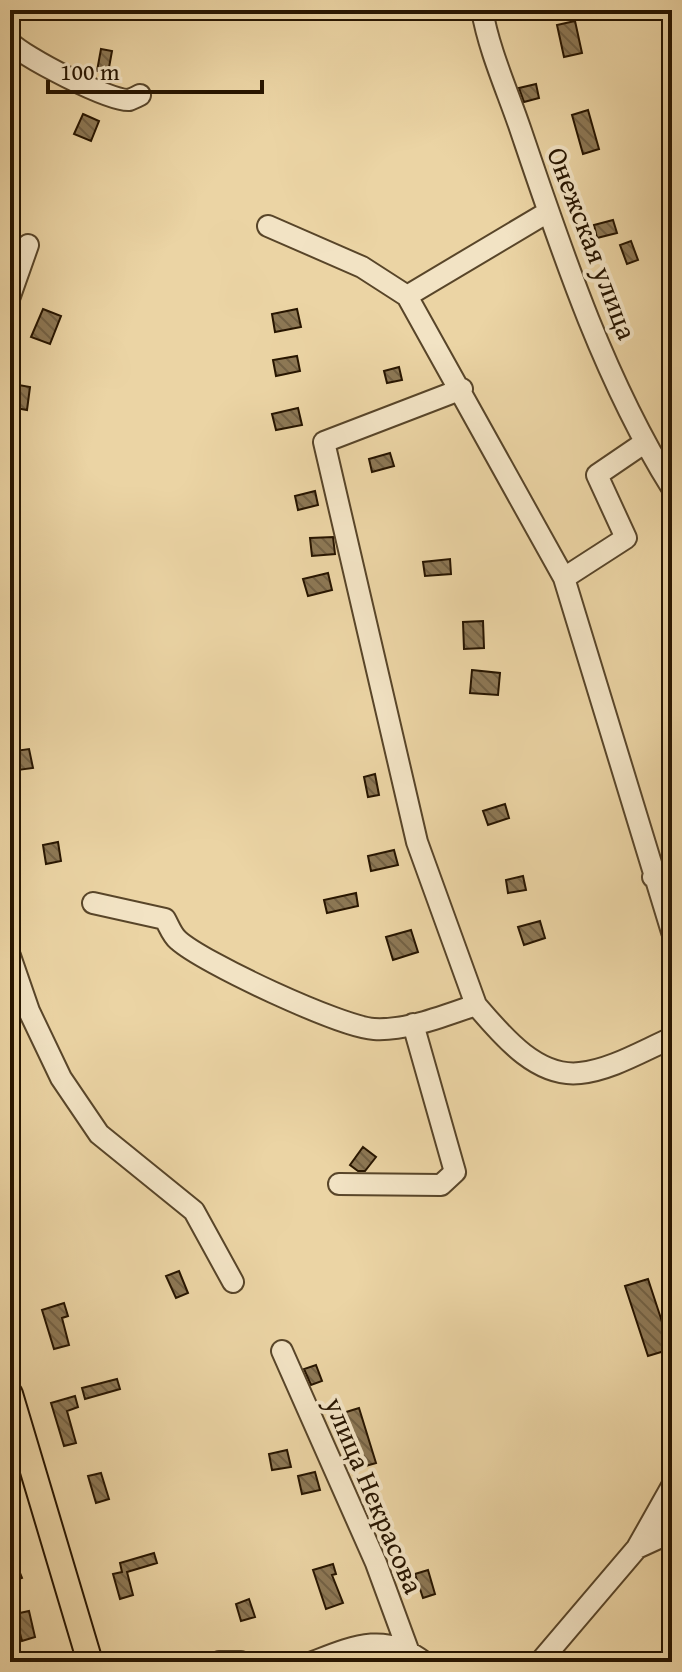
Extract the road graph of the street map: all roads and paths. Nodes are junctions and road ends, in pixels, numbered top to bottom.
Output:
1 (482, 10) edge
2 (10, 42) edge
3 (140, 95) dead end
4 (548, 212) junction
5 (268, 226) dead end
6 (28, 245) dead end
7 (10, 296) edge
8 (407, 296) junction
9 (462, 389) junction
10 (644, 443) junction
11 (672, 488) edge
12 (564, 578) junction
13 (663, 872) edge
14 (93, 903) dead end
15 (672, 932) edge
16 (10, 956) edge
17 (476, 1005) junction
18 (413, 1024) junction
19 (672, 1038) edge
20 (339, 1184) dead end
21 (233, 1282) dead end
22 (282, 1351) dead end
23 (10, 1394) edge
24 (672, 1486) edge
25 (672, 1532) edge
26 (637, 1548) junction
27 (414, 1658) edge
28 (90, 1662) edge
29 (219, 1662) edge
30 (241, 1662) edge
31 (313, 1662) edge
32 (540, 1662) edge

1 - 4 street, Онежская улица
2 - 3 street
4 - 8 street
4 - 10 street, Онежская улица
5 - 8 street
6 - 7 street
8 - 9 street
9 - 12 street
9 - 17 street
10 - 11 street, Онежская улица
10 - 12 street
12 - 13 street
13 - 15 street
14 - 18 street
16 - 21 street
17 - 18 street
17 - 19 street
18 - 20 street
22 - 27 street, улица Некрасова
23 - 28 main road
24 - 26 street
25 - 26 street
26 - 32 street
27 - 31 street
29 - 30 street

